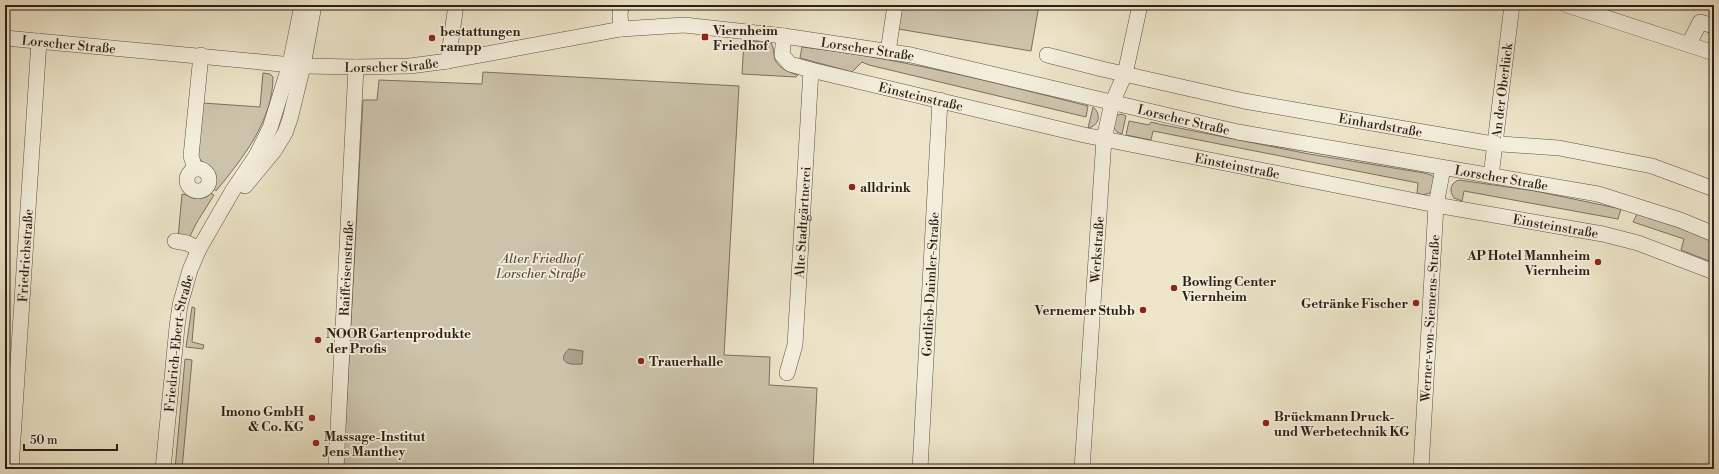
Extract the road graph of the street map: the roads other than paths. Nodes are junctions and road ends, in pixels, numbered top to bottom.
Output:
1 (293, 5) edge
2 (302, 5) edge
3 (314, 5) edge
4 (456, 5) edge
5 (622, 5) edge
6 (895, 5) edge
7 (1140, 5) edge
8 (1512, 5) edge
9 (1568, 5) edge
10 (1714, 26) edge
11 (621, 29) junction
12 (784, 36) junction
13 (5, 38) edge
14 (39, 42) junction
15 (1689, 44) junction
16 (888, 52) junction
17 (1714, 53) edge
18 (200, 55) junction
19 (1047, 55) dead end
20 (448, 62) junction
21 (297, 65) junction
22 (356, 67) junction
23 (811, 70) junction
24 (1125, 74) junction
25 (940, 100) junction
26 (1112, 103) junction
27 (1104, 139) junction
28 (1496, 144) junction
29 (1443, 168) junction
30 (195, 169) dead end
31 (1491, 176) junction
32 (1714, 189) edge
33 (1436, 205) junction
34 (1714, 234) edge
35 (175, 241) dead end
36 (199, 249) junction
37 (1714, 272) edge
38 (787, 373) dead end
39 (11, 469) edge
40 (163, 469) edge
41 (336, 469) edge
42 (920, 469) edge
43 (1082, 469) edge
44 (1421, 469) edge

1 - 21 street
2 - 21 street
3 - 21 street
4 - 20 street
5 - 11 street
6 - 16 street
7 - 24 street, Werkstraße
8 - 28 street, An der Oberlück
9 - 15 street
10 - 15 street
11 - 12 street, Lorscher Straße
11 - 20 street, Lorscher Straße
12 - 16 street, Lorscher Straße
12 - 23 street, Einsteinstraße
13 - 14 street, Lorscher Straße
14 - 18 street, Lorscher Straße
14 - 39 street, Friedrichstraße
15 - 17 street
16 - 26 street, Lorscher Straße
18 - 21 street, Lorscher Straße
18 - 30 street
19 - 24 street, Einhardstraße
20 - 22 street, Lorscher Straße
21 - 22 street, Lorscher Straße
21 - 36 street, Friedrich-Ebert-Straße
22 - 41 street, Raiffeisenstraße
23 - 25 street, Einsteinstraße
23 - 38 street, Alte Stadtgärtnerei
24 - 26 street, Werkstraße
24 - 28 street, Einhardstraße
25 - 27 street, Einsteinstraße
25 - 42 street, Gottlieb-Daimler-Straße
26 - 27 street, Werkstraße
26 - 29 street, Lorscher Straße
27 - 33 street, Einsteinstraße
27 - 43 street, Werkstraße
28 - 31 street, An der Oberlück
28 - 32 street, Einhardstraße
29 - 31 street, Lorscher Straße
29 - 33 street, Werner-von-Siemens-Straße
31 - 34 street, Lorscher Straße
33 - 37 street, Einsteinstraße
33 - 44 street, Werner-von-Siemens-Straße
35 - 36 street
36 - 40 street, Friedrich-Ebert-Straße

